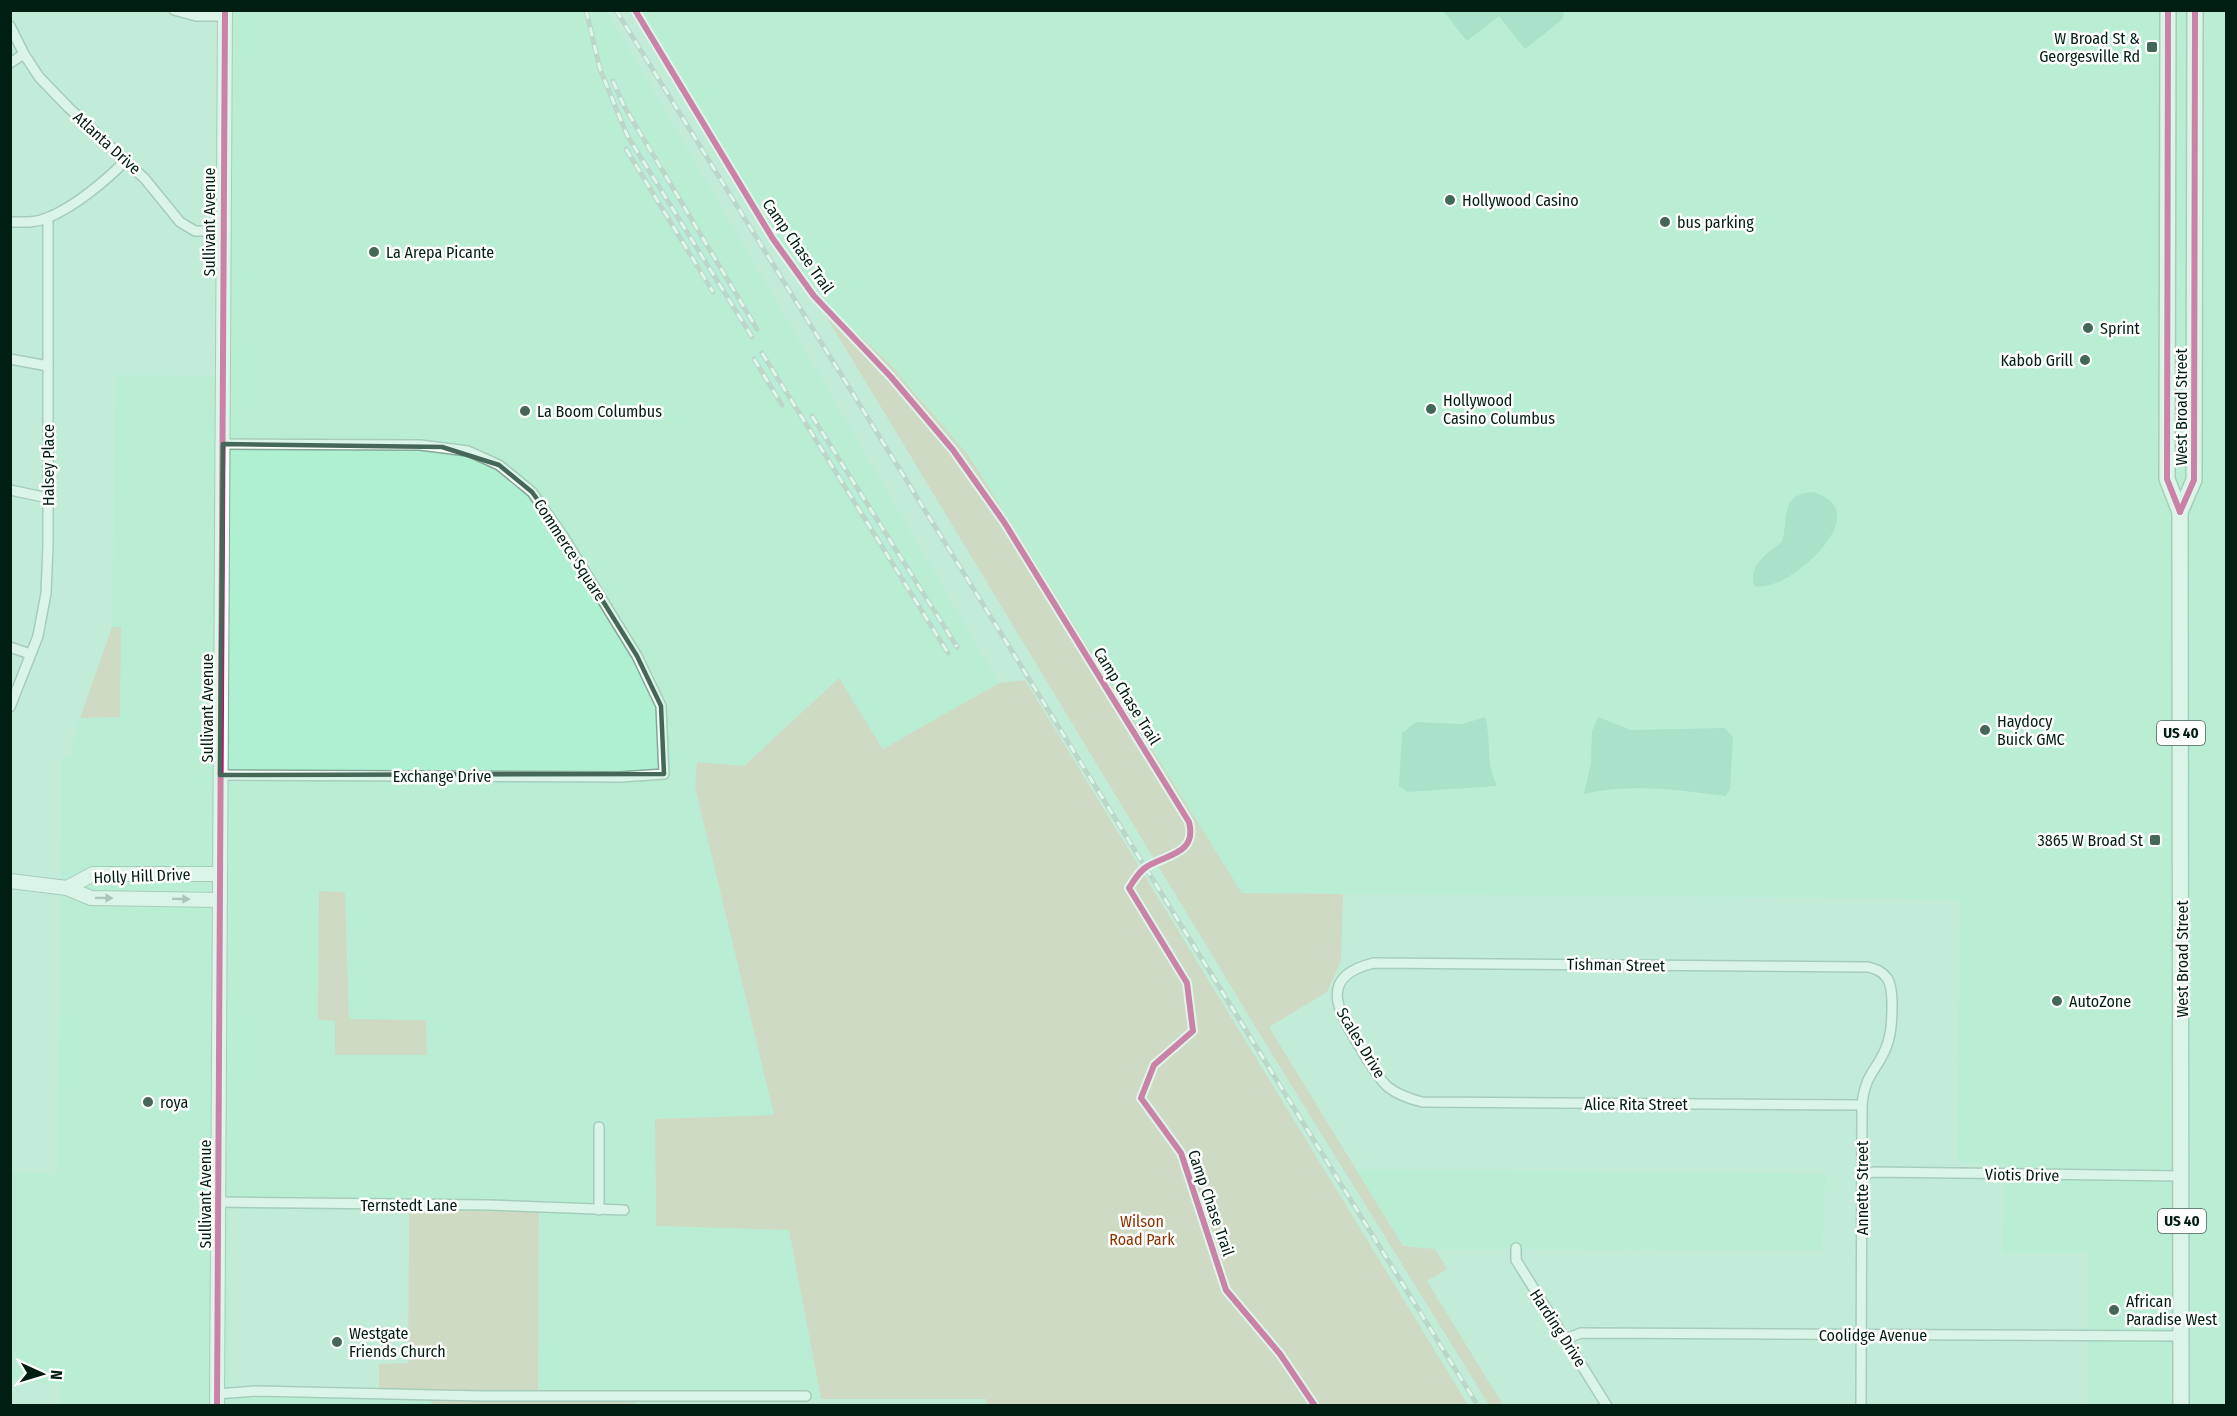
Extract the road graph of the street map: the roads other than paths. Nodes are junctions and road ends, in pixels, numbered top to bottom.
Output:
1 (174, 10) edge
2 (2168, 10) edge
3 (2195, 10) edge
4 (225, 13) edge
5 (10, 26) edge
6 (24, 54) junction
7 (10, 63) edge
8 (126, 160) junction
9 (48, 218) junction
10 (10, 222) edge
11 (223, 231) junction
12 (10, 359) edge
13 (48, 366) junction
14 (223, 444) junction
15 (10, 490) edge
16 (48, 498) junction
17 (2180, 512) junction
18 (10, 647) edge
19 (30, 654) junction
20 (10, 707) edge
21 (220, 774) junction
22 (664, 774) joint
23 (220, 874) junction
24 (10, 881) edge
25 (67, 888) junction
26 (220, 900) junction
27 (1345, 975) joint
28 (1887, 978) joint
29 (1410, 1099) joint
30 (1862, 1105) junction
31 (599, 1127) dead end
32 (1862, 1175) junction
33 (2182, 1176) junction
34 (218, 1202) junction
35 (599, 1210) junction
36 (624, 1210) dead end
37 (1516, 1248) dead end
38 (1862, 1335) junction
39 (2182, 1336) junction
40 (1566, 1339) junction
41 (806, 1396) dead end
42 (217, 1400) edge
43 (1607, 1406) edge
44 (1861, 1406) edge
45 (2181, 1406) edge

1 - 4 street
2 - 17 main road, West Broad Street / US 40
3 - 17 main road, West Broad Street / US 40
4 - 11 main road, Sullivant Avenue
5 - 6 street, Atlanta Drive
6 - 7 street
6 - 8 street, Atlanta Drive
8 - 9 street
8 - 11 street, Atlanta Drive
9 - 10 street
9 - 13 street, Halsey Place
11 - 14 main road, Sullivant Avenue
12 - 13 street
13 - 16 street, Halsey Place
14 - 21 main road, Sullivant Avenue
14 - 22 street, Commerce Square
15 - 16 street
16 - 19 street, Halsey Place
17 - 33 main road, West Broad Street / US 40
18 - 19 street
19 - 20 street, Halsey Place
21 - 22 street, Exchange Drive
21 - 23 main road, Sullivant Avenue
23 - 25 main road, Holly Hill Drive
23 - 26 main road, Sullivant Avenue
24 - 25 main road, Holly Hill Drive
25 -> 26 main road, Holly Hill Drive
26 - 34 main road, Sullivant Avenue
27 - 28 street, Tishman Street
27 - 29 street, Scales Drive
28 - 30 street, Annette Street
29 - 30 street, Alice Rita Street
30 - 32 street, Annette Street
31 - 35 street
32 - 33 street, Viotis Drive
32 - 38 street, Annette Street
33 - 39 main road, West Broad Street / US 40
34 - 35 street, Ternstedt Lane
34 - 42 main road, Sullivant Avenue
35 - 36 street, Ternstedt Lane
37 - 40 street, Harding Drive
38 - 39 street, Coolidge Avenue
38 - 40 street, Coolidge Avenue
38 - 44 street, Annette Street
39 - 45 main road, West Broad Street / US 40
40 - 43 street, Harding Drive
41 - 42 street

